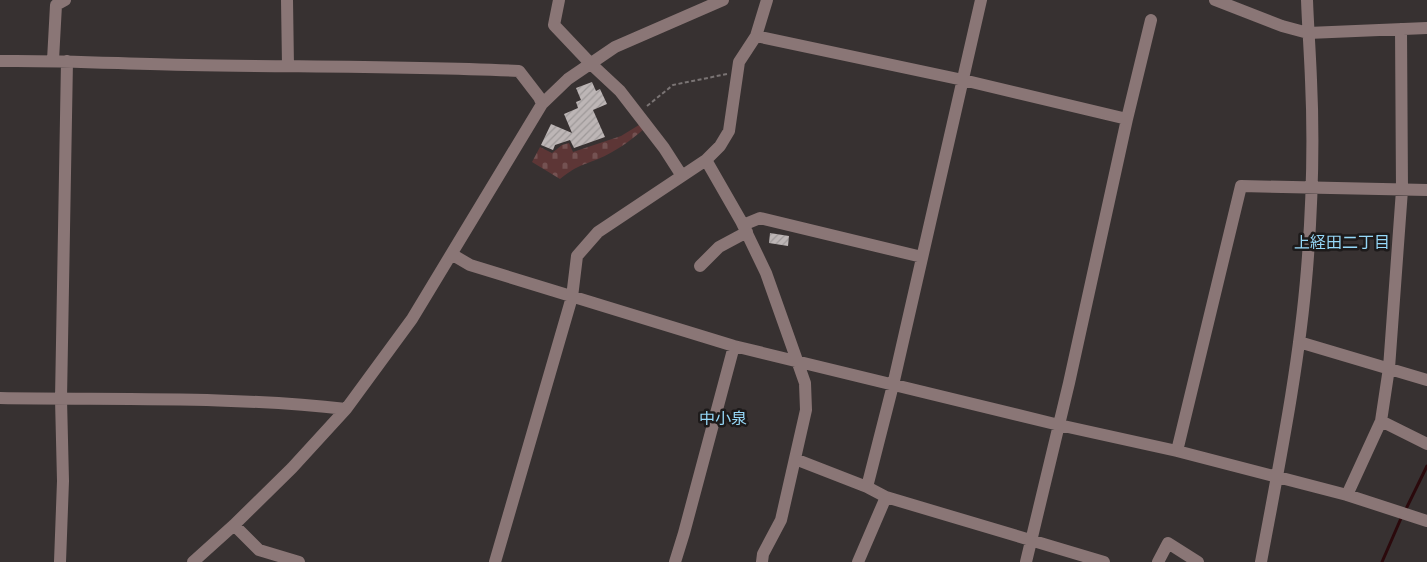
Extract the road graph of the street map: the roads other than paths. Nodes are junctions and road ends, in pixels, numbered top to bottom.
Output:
1 (65, 0) edge
2 (287, 0) edge
3 (559, 0) edge
4 (723, 0) edge
5 (767, 0) edge
6 (981, 0) edge
7 (1215, 0) edge
8 (1307, 0) edge
9 (1151, 20) dead end
10 (1427, 28) edge
11 (1401, 29) junction
12 (1308, 33) junction
13 (756, 36) junction
14 (53, 60) junction
15 (67, 60) junction
16 (0, 61) edge
17 (590, 63) junction
18 (288, 66) junction
19 (963, 80) junction
20 (542, 104) junction
21 (1127, 119) junction
22 (706, 160) junction
23 (682, 176) junction
24 (1312, 187) junction
25 (1402, 190) junction
26 (1427, 190) edge
27 (745, 228) junction
28 (453, 255) junction
29 (922, 257) junction
30 (700, 266) dead end
31 (572, 297) junction
32 (1300, 342) junction
33 (734, 346) junction
34 (798, 361) junction
35 (1389, 368) junction
36 (1427, 380) edge
37 (893, 385) junction
38 (0, 398) edge
39 (61, 399) junction
40 (346, 409) junction
41 (1381, 421) junction
42 (1059, 425) junction
43 (1427, 444) edge
44 (1177, 451) junction
45 (795, 459) junction
46 (1277, 477) junction
47 (867, 487) junction
48 (1347, 495) junction
49 (886, 497) junction
50 (1427, 521) edge
51 (234, 525) junction
52 (1032, 540) junction
53 (1162, 561) edge
54 (60, 562) edge
55 (192, 562) edge
56 (299, 562) edge
57 (494, 562) edge
58 (675, 562) edge
59 (762, 562) edge
60 (858, 562) edge
61 (1026, 562) edge
62 (1104, 562) edge
63 (1198, 562) edge
64 (1261, 562) edge

1 - 14 street
2 - 18 street
3 - 17 street
4 - 17 street
5 - 13 street
6 - 19 street
7 - 12 street
8 - 12 street
9 - 21 street
10 - 11 street
11 - 12 street
11 - 25 street
12 - 24 street
13 - 19 street
13 - 22 street
14 - 15 street
14 - 16 street
15 - 18 street
15 - 39 street
17 - 20 street
17 - 23 street
18 - 20 street
19 - 21 street
19 - 29 street
20 - 28 street
21 - 42 street
22 - 23 street
22 - 27 street
23 - 31 street
24 - 25 street
24 - 32 street
24 - 44 street
25 - 26 street
25 - 35 street
27 - 29 street
27 - 30 street
27 - 34 street
28 - 31 street
28 - 40 street
29 - 37 street
31 - 33 street
31 - 57 street
32 - 35 street
32 - 46 street
33 - 34 street
33 - 58 street
34 - 37 street
34 - 45 street
35 - 36 street
35 - 41 street
37 - 42 street
37 - 47 street
38 - 39 street
39 - 40 street
39 - 54 street
40 - 51 street
41 - 43 street
41 - 48 street
42 - 44 street
42 - 52 street
44 - 46 street
45 - 47 street
45 - 59 street
46 - 48 street
46 - 64 street
47 - 49 street
48 - 50 street
49 - 52 street
49 - 60 street
51 - 55 street
51 - 56 street
52 - 61 street
52 - 62 street
53 - 63 street

